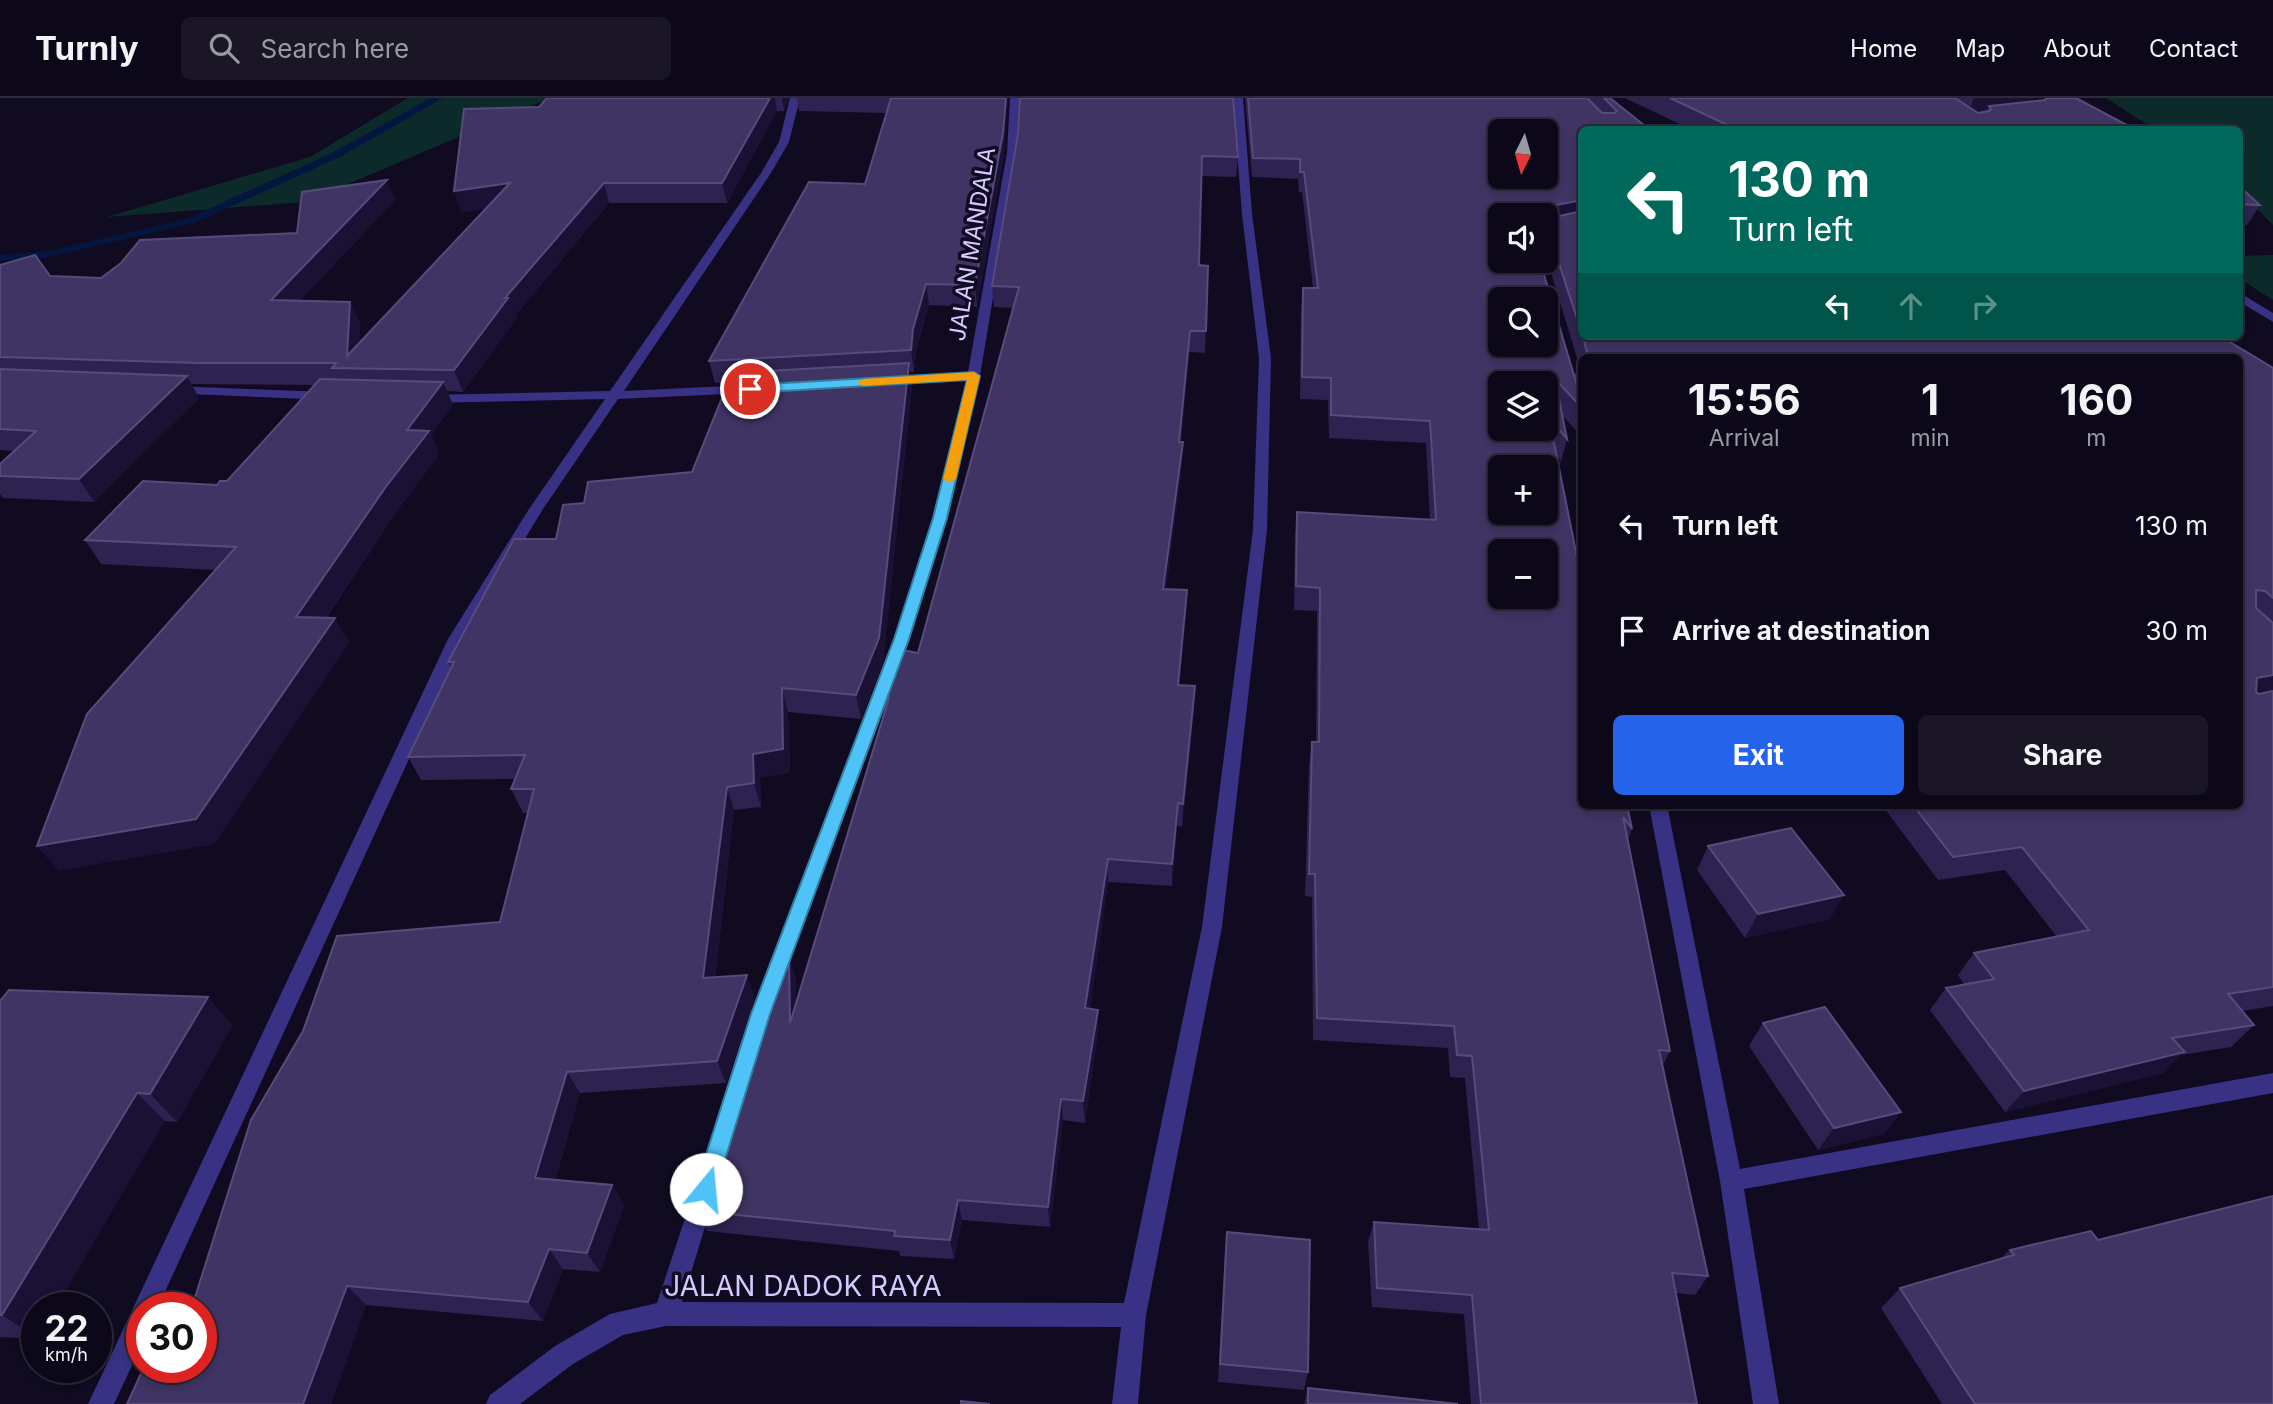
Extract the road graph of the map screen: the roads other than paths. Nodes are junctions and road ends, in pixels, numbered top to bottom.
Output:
1 (795, 98) edge
2 (1238, 98) edge
3 (1018, 104) edge
4 (2243, 299) edge
5 (2273, 318) edge
6 (974, 376) junction
7 (869, 382) edge
8 (763, 388) edge
9 (160, 390) edge
10 (346, 396) edge
11 (613, 396) junction
12 (411, 399) edge
13 (1659, 809) edge
14 (766, 1001) edge
15 (757, 1027) edge
16 (2273, 1083) edge
17 (1731, 1181) junction
18 (153, 1292) edge
19 (666, 1314) junction
20 (1134, 1315) junction
21 (126, 1350) edge
22 (508, 1401) edge
23 (101, 1404) edge
24 (1125, 1404) edge
25 (1766, 1404) edge

1 - 11 street
2 - 20 street
3 - 6 street, JALAN MANDALA
4 - 5 street
6 - 7 street
6 - 14 street, JALAN MANDALA
8 - 11 street
9 - 10 street
11 - 12 street
11 - 18 street
13 - 17 street
15 - 19 street
16 - 17 street
17 - 25 street
19 - 20 street, JALAN DADOK RAYA
19 - 22 street, JALAN DADOK RAYA
20 - 24 street
21 - 23 street

